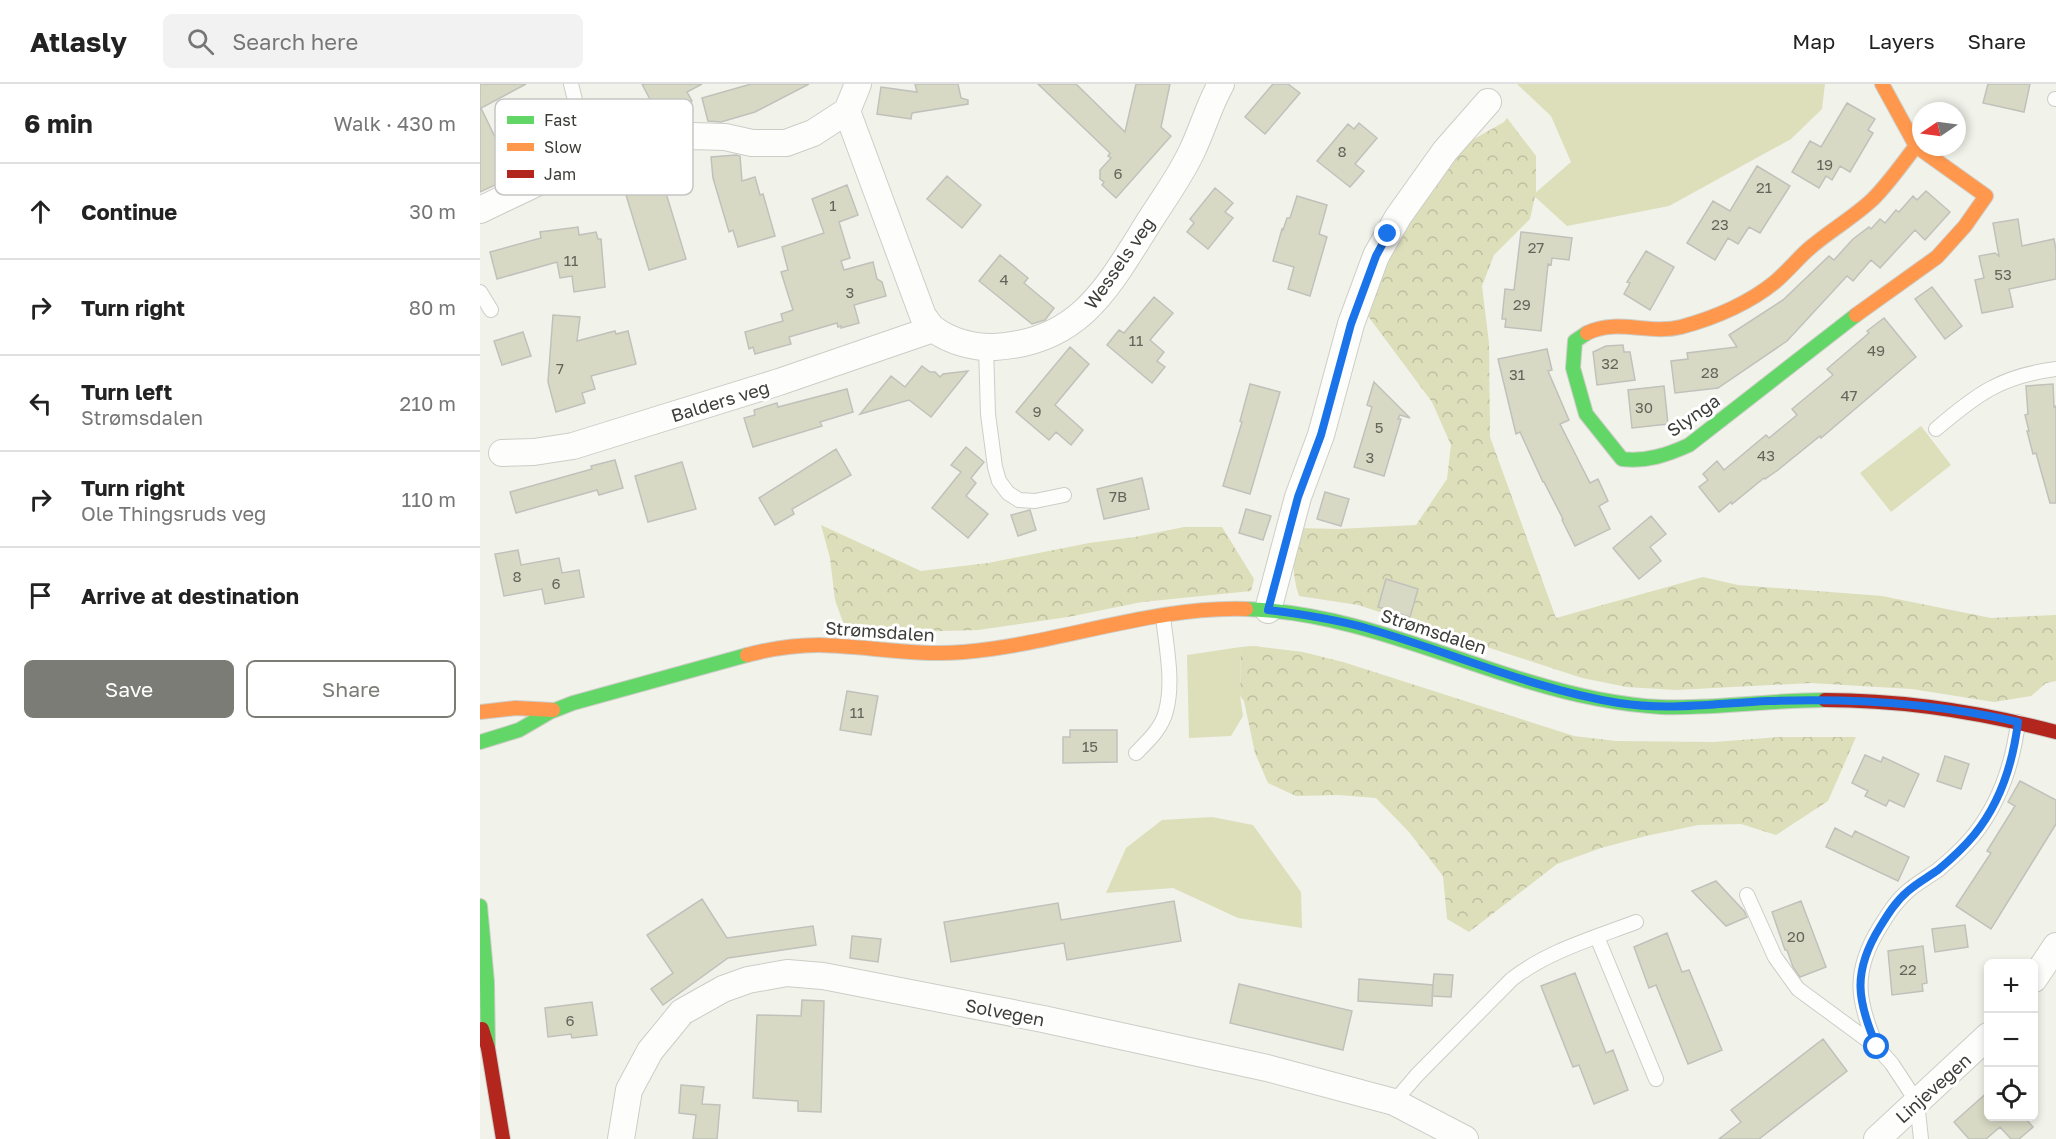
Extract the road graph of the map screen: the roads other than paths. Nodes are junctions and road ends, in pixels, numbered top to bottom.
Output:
1 (571, 84) edge
2 (858, 84) edge
3 (1221, 84) edge
4 (1882, 84) edge
5 (575, 99) edge
6 (1488, 102) dead end
7 (847, 111) junction
8 (693, 136) edge
9 (1912, 139) edge
10 (1916, 146) joint
11 (512, 195) edge
12 (480, 210) edge
13 (480, 292) edge
14 (491, 310) dead end
15 (933, 329) junction
16 (986, 347) junction
17 (2056, 369) edge
18 (1936, 429) dead end
19 (502, 453) dead end
20 (1064, 495) dead end
21 (1268, 610) junction
22 (1163, 616) junction
23 (554, 710) junction
24 (480, 712) edge
25 (2018, 722) junction
26 (2056, 732) edge
27 (480, 742) edge
28 (1136, 753) dead end
29 (1747, 895) dead end
30 (480, 906) edge
31 (1636, 922) dead end
32 (1597, 937) junction
33 (2054, 955) edge
34 (2038, 974) edge
35 (480, 1020) edge
36 (1984, 1041) edge
37 (1877, 1047) junction
38 (488, 1048) junction
39 (1656, 1079) dead end
40 (1387, 1095) junction
41 (1917, 1102) junction
42 (503, 1139) edge
43 (621, 1139) edge
44 (1465, 1139) edge
45 (1877, 1139) edge
46 (1922, 1139) edge

1 - 5 lane
2 - 7 street
3 - 16 street, Wessels veg
4 - 9 main road, Slynga
6 - 21 street
7 - 8 street
7 - 15 street
10 - 10 main road, Slynga
11 - 12 street
13 - 14 lane
15 - 16 street, Wessels veg
15 - 19 street, Balders veg
16 - 20 lane
17 - 18 lane
21 - 22 main road, Strømsdalen
21 - 25 main road, Strømsdalen
22 - 23 main road, Strømsdalen
22 - 28 lane
23 - 24 main road, Strømsdalen
23 - 27 main road, Strømsdalen
25 - 26 main road, Strømsdalen
25 - 37 lane
29 - 37 lane
30 - 38 main road
31 - 32 lane
32 - 39 lane
32 - 40 lane
33 - 34 street
35 - 38 main road
36 - 41 street, Linjevegen
37 - 41 lane
38 - 42 main road
40 - 43 street, Solvegen
40 - 44 street, Solvegen
41 - 45 street, Linjevegen
41 - 46 lane

